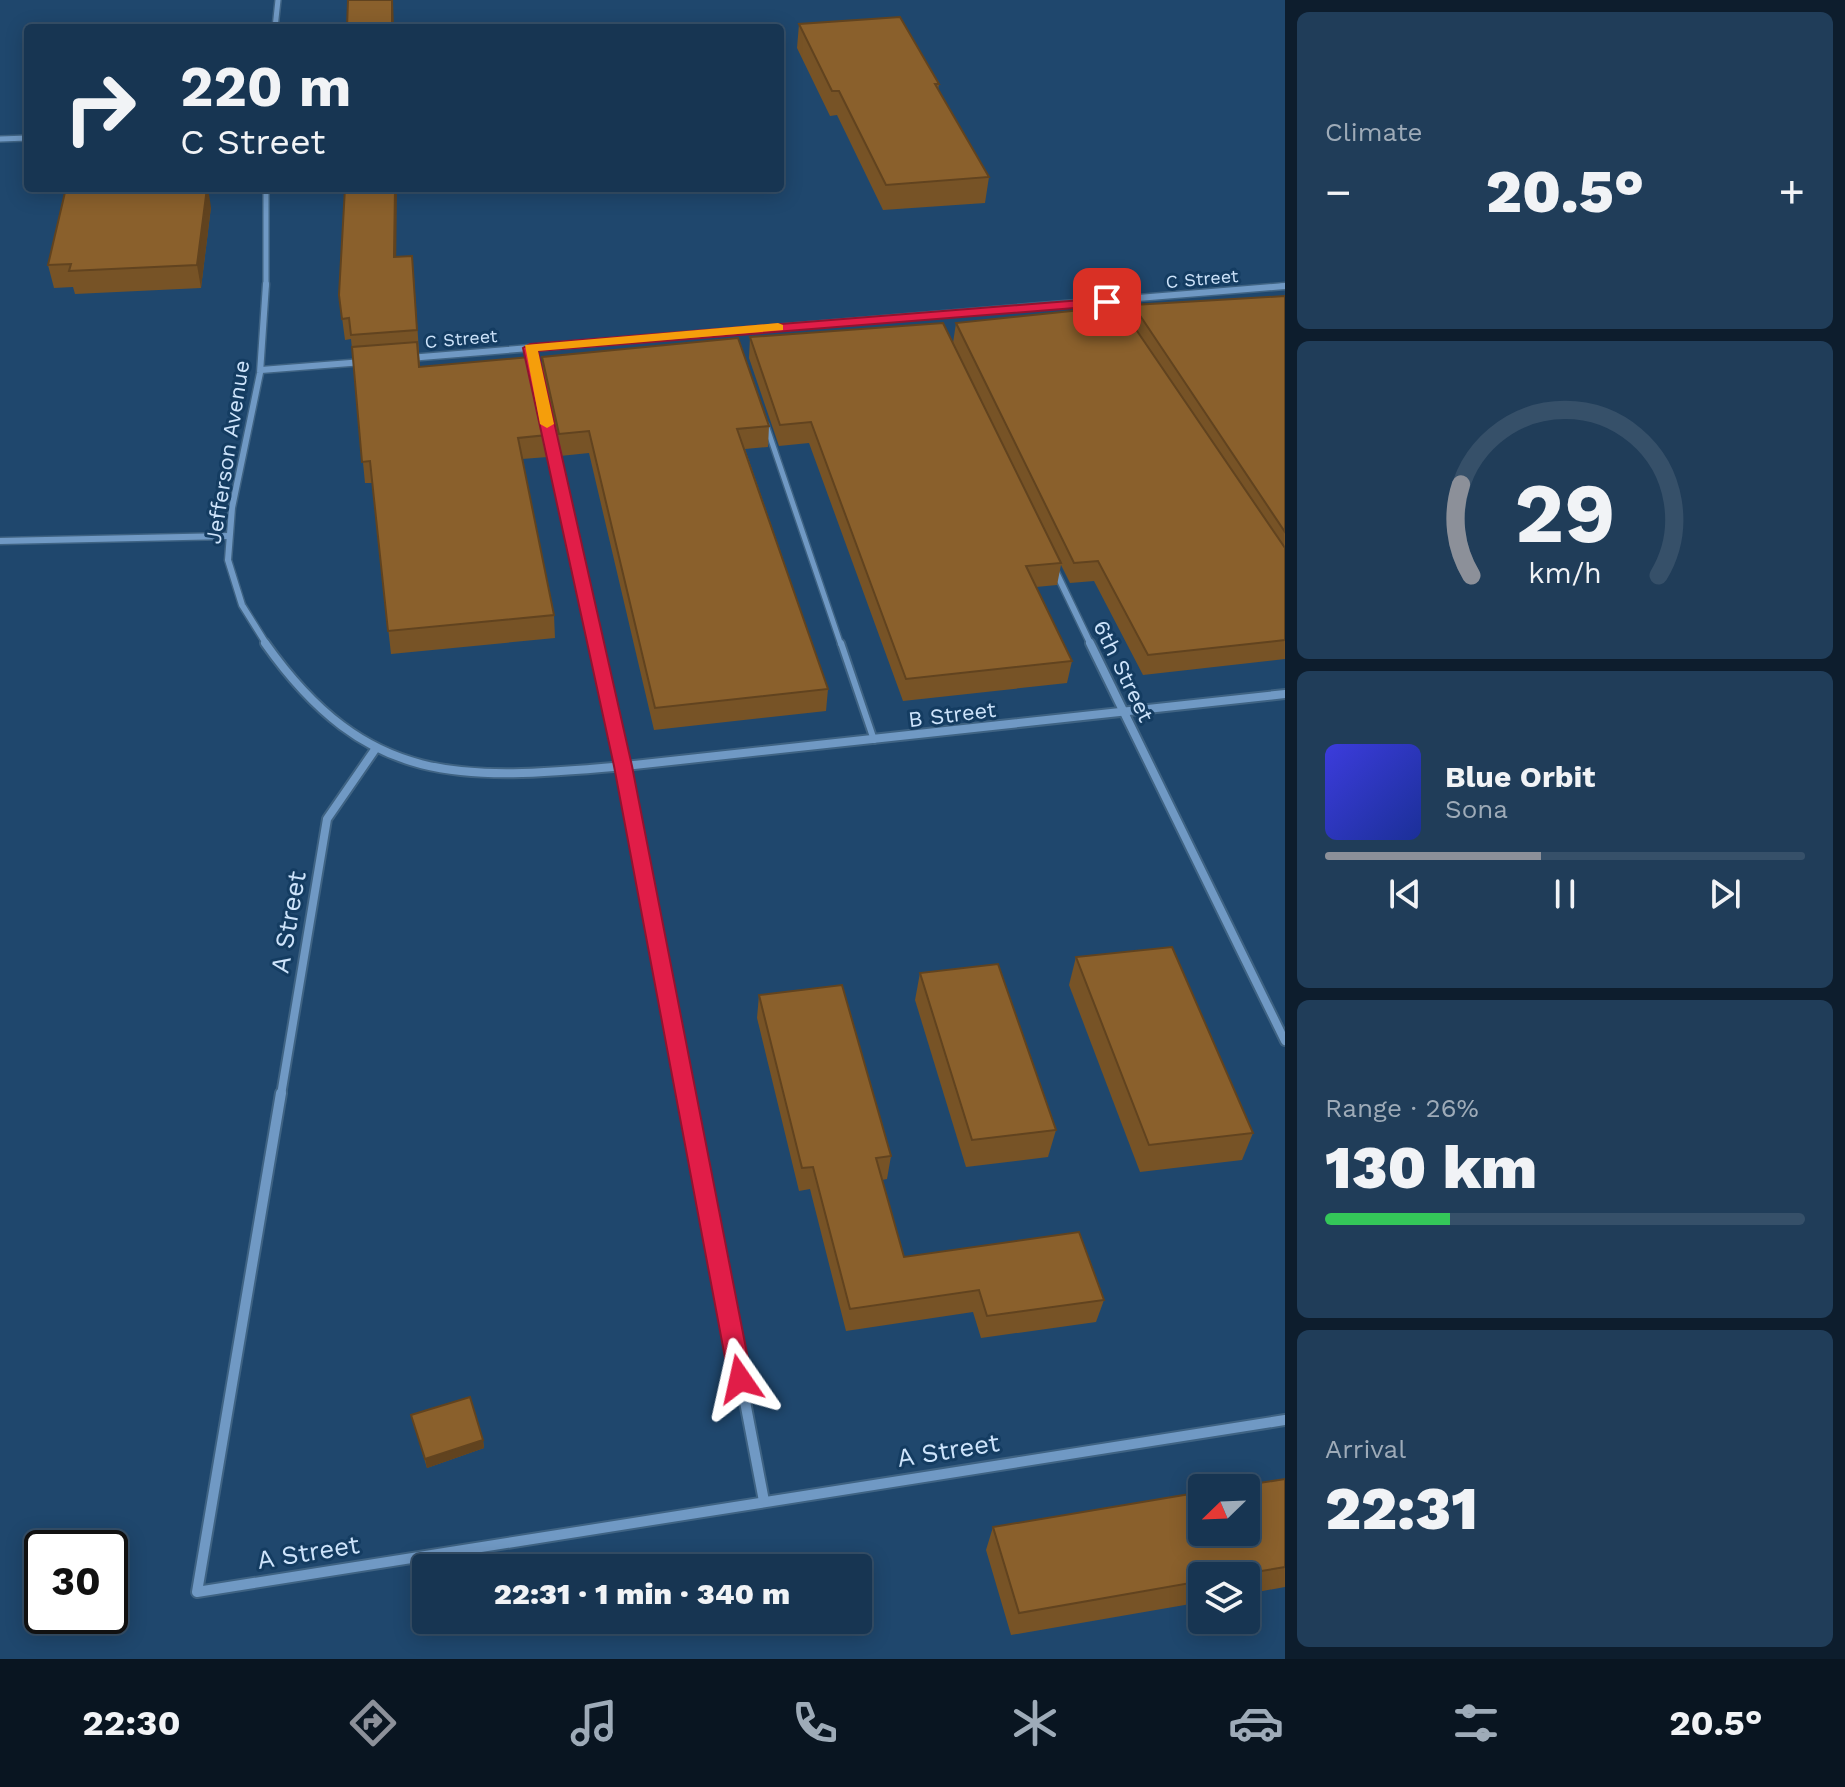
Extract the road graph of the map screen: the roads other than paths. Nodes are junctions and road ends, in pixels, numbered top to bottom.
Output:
1 (278, 0) edge
2 (275, 24) edge
3 (24, 138) edge
4 (0, 139) edge
5 (266, 192) edge
6 (1285, 286) edge
7 (1107, 302) junction
8 (933, 315) junction
9 (1116, 315) edge
10 (939, 329) edge
11 (734, 331) junction
12 (739, 346) edge
13 (530, 348) junction
14 (403, 358) edge
15 (372, 361) edge
16 (261, 370) junction
17 (764, 419) edge
18 (229, 536) junction
19 (0, 541) edge
20 (1048, 555) edge
21 (1285, 694) edge
22 (1123, 711) junction
23 (875, 742) junction
24 (376, 748) junction
25 (623, 766) junction
26 (1285, 1041) edge
27 (1285, 1420) edge
28 (764, 1501) junction

1 - 2 street
3 - 4 street
5 - 16 street, Jefferson Avenue
6 - 7 street, C Street
7 - 8 street, C Street
7 - 9 lane
8 - 10 street
8 - 11 street, C Street
11 - 12 lane
11 - 13 street, C Street
13 - 14 street, C Street
13 - 25 street
15 - 16 street
16 - 18 street, Jefferson Avenue
17 - 23 lane
18 - 19 street
18 - 24 street, Jefferson Avenue
20 - 22 street, 6th Street
21 - 22 street, B Street
22 - 23 street, B Street
22 - 26 street, 6th Street
23 - 25 street, B Street
24 - 25 street, Jefferson Avenue
24 - 28 street, A Street
25 - 28 street
27 - 28 street, A Street

